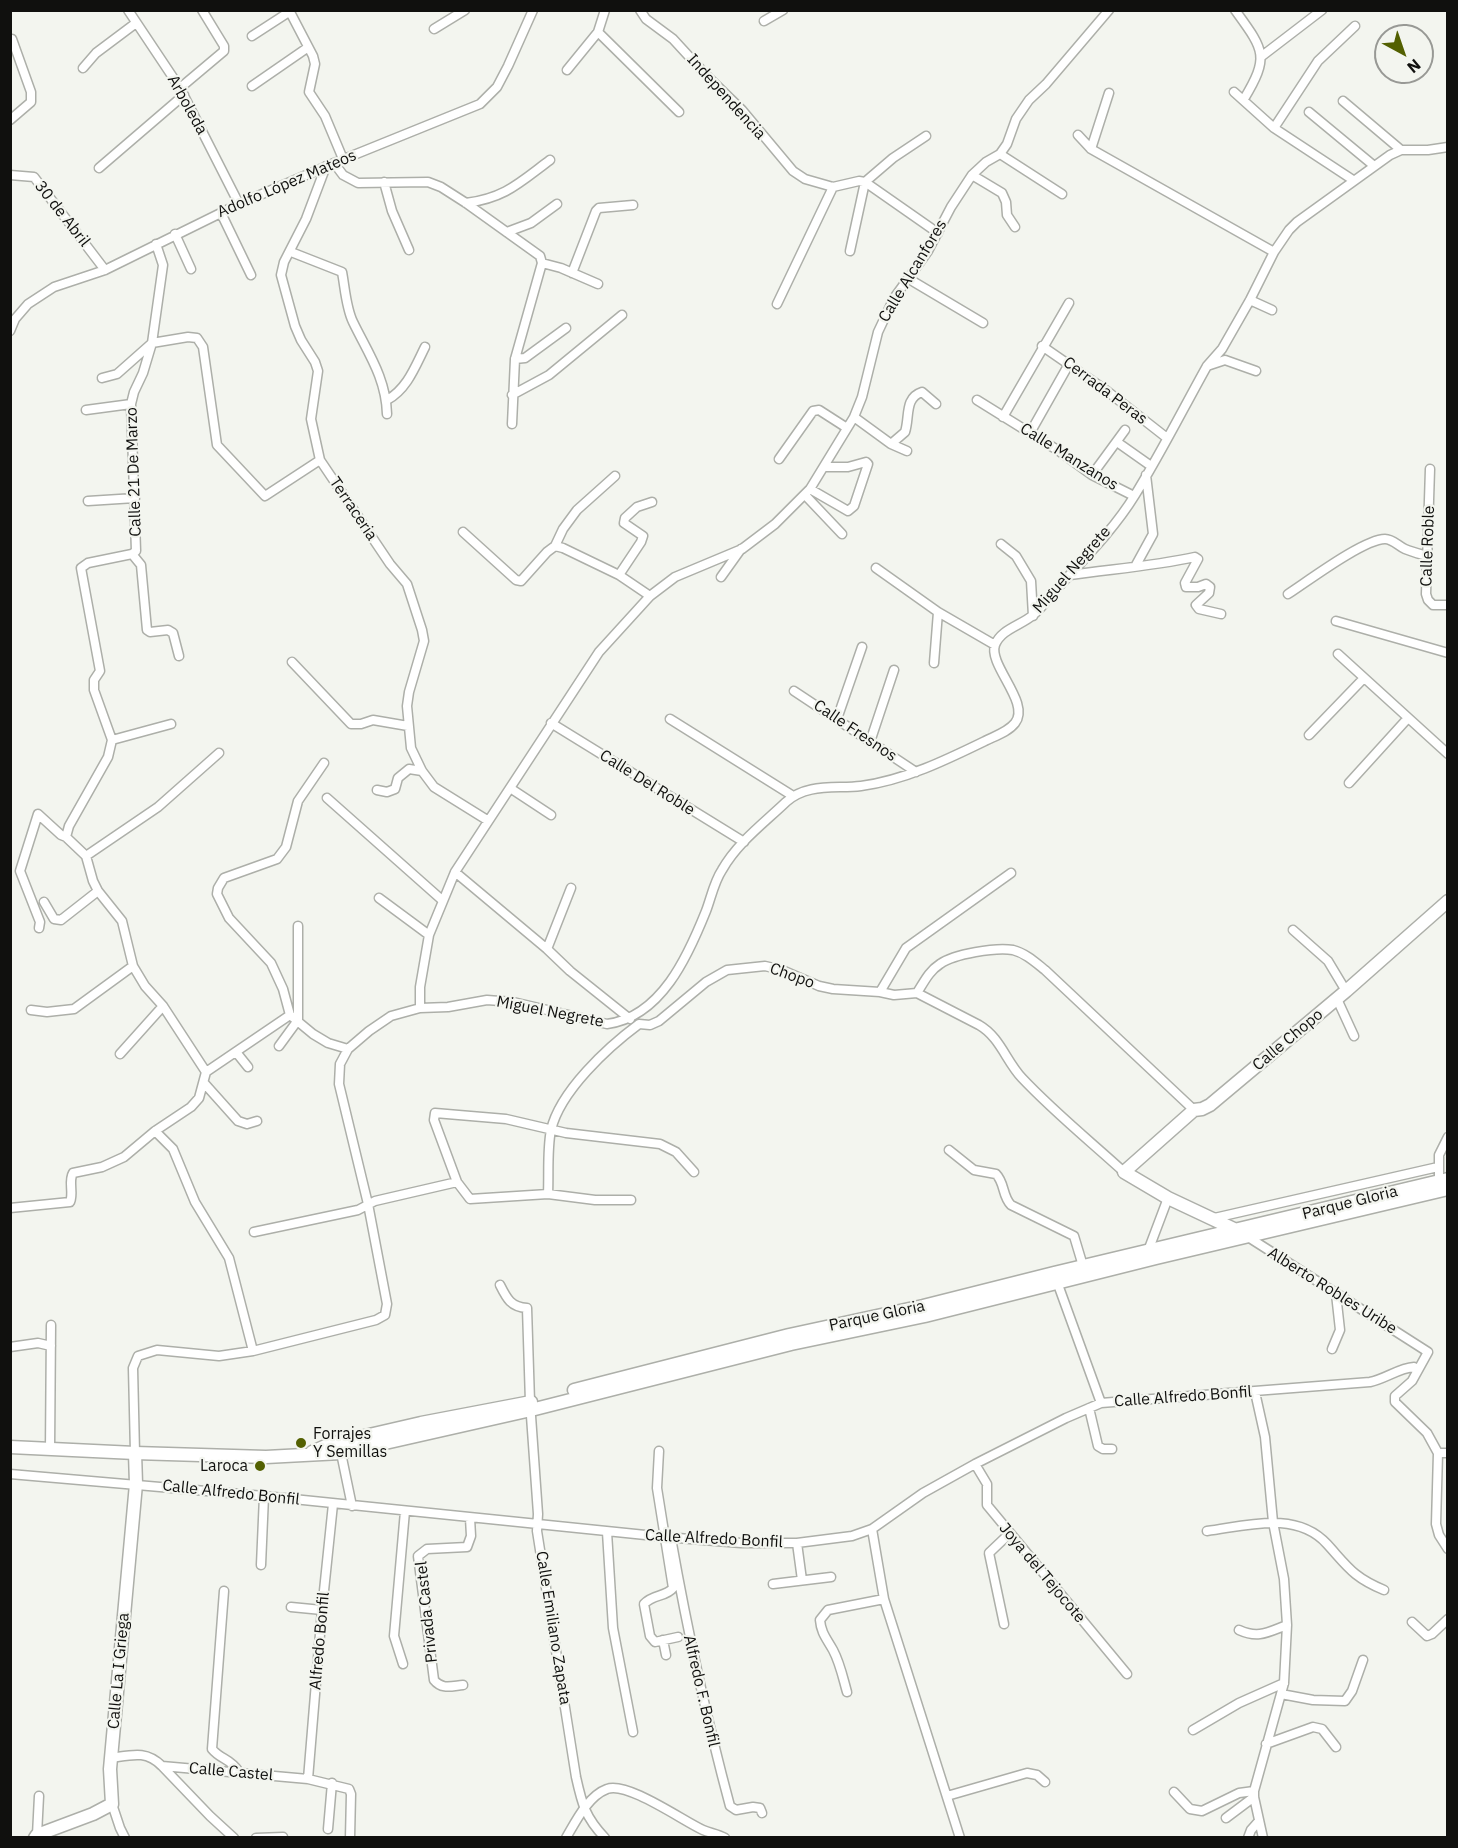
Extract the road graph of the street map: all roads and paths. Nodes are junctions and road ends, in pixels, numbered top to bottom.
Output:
1 (128, 10) edge
2 (202, 10) edge
3 (465, 10) edge
4 (533, 10) edge
5 (605, 10) edge
6 (640, 10) edge
7 (783, 10) edge
8 (1109, 10) edge
9 (1235, 10) edge
10 (1322, 10) edge
11 (289, 11) edge
12 (453, 14) edge
13 (764, 21) dead end
14 (136, 23) junction
15 (1354, 26) dead end
16 (434, 29) dead end
17 (598, 32) junction
18 (252, 36) dead end
19 (12, 39) dead end
20 (307, 48) junction
21 (1262, 56) junction
22 (83, 68) dead end
23 (567, 70) dead end
24 (252, 86) dead end
25 (182, 92) junction
26 (1234, 92) dead end
27 (1109, 93) dead end
28 (1244, 99) junction
29 (1343, 101) dead end
30 (679, 112) dead end
31 (1309, 112) dead end
32 (10, 120) edge
33 (1274, 128) junction
34 (1078, 135) dead end
35 (926, 136) dead end
36 (1448, 147) edge
37 (1091, 149) junction
38 (1401, 150) junction
39 (1000, 154) junction
40 (550, 160) dead end
41 (334, 163) junction
42 (1373, 165) junction
43 (99, 168) dead end
44 (10, 175) edge
45 (972, 175) junction
46 (1353, 180) junction
47 (384, 182) junction
48 (865, 182) junction
49 (833, 187) junction
50 (1062, 195) dead end
51 (466, 203) junction
52 (239, 204) junction
53 (557, 204) dead end
54 (633, 205) dead end
55 (220, 213) junction
56 (1015, 227) dead end
57 (507, 232) junction
58 (938, 233) junction
59 (176, 234) junction
60 (156, 244) junction
61 (409, 250) dead end
62 (850, 251) dead end
63 (291, 252) junction
64 (1274, 252) junction
65 (542, 264) junction
66 (191, 269) dead end
67 (105, 270) junction
68 (572, 273) junction
69 (251, 275) dead end
70 (909, 279) junction
71 (598, 284) dead end
72 (1250, 300) junction
73 (1069, 303) dead end
74 (777, 304) dead end
75 (1272, 310) dead end
76 (622, 315) dead end
77 (982, 323) dead end
78 (566, 328) dead end
79 (10, 331) edge
80 (152, 343) junction
81 (1042, 346) junction
82 (425, 347) dead end
83 (515, 359) junction
84 (1070, 364) junction
85 (1206, 366) junction
86 (1256, 371) dead end
87 (102, 378) dead end
88 (512, 395) junction
89 (387, 400) junction
90 (977, 400) dead end
91 (131, 404) junction
92 (936, 404) dead end
93 (86, 410) dead end
94 (387, 414) dead end
95 (854, 417) junction
96 (1003, 417) junction
97 (512, 424) dead end
98 (847, 428) junction
99 (1125, 430) dead end
100 (1030, 433) junction
101 (1167, 438) junction
102 (1117, 442) junction
103 (891, 444) junction
104 (907, 451) dead end
105 (779, 459) dead end
106 (320, 460) junction
107 (1151, 466) junction
108 (824, 467) junction
109 (1430, 470) dead end
110 (1092, 475) junction
111 (1146, 475) junction
112 (615, 476) dead end
113 (808, 492) junction
114 (1134, 496) junction
115 (135, 498) junction
116 (88, 501) dead end
117 (652, 502) dead end
118 (463, 532) dead end
119 (842, 534) dead end
120 (1001, 544) dead end
121 (555, 546) junction
122 (741, 549) junction
123 (132, 554) junction
124 (1427, 556) junction
125 (1136, 565) junction
126 (876, 568) dead end
127 (1070, 574) junction
128 (619, 575) junction
129 (721, 577) dead end
130 (1288, 594) dead end
131 (650, 596) junction
132 (1448, 605) edge
133 (938, 612) junction
134 (1221, 614) dead end
135 (1033, 616) junction
136 (1336, 621) dead end
137 (995, 645) junction
138 (862, 647) dead end
139 (1448, 653) edge
140 (1338, 654) dead end
141 (179, 656) dead end
142 (292, 662) dead end
143 (934, 663) dead end
144 (894, 670) dead end
145 (1364, 678) junction
146 (794, 691) dead end
147 (1408, 718) junction
148 (670, 719) dead end
149 (837, 719) junction
150 (551, 723) junction
151 (171, 724) dead end
152 (408, 726) junction
153 (1309, 735) dead end
154 (112, 740) junction
155 (870, 742) junction
156 (219, 753) dead end
157 (1448, 754) edge
158 (324, 763) dead end
159 (422, 771) junction
160 (916, 772) junction
161 (1349, 783) dead end
162 (510, 788) junction
163 (377, 790) dead end
164 (793, 796) junction
165 (327, 798) dead end
166 (551, 815) dead end
167 (487, 820) junction
168 (66, 837) junction
169 (744, 842) junction
170 (86, 856) junction
171 (455, 872) junction
172 (1011, 873) dead end
173 (571, 888) dead end
174 (98, 891) junction
175 (379, 898) dead end
176 (442, 900) junction
177 (44, 902) dead end
178 (1447, 904) edge
179 (298, 926) dead end
180 (39, 928) dead end
181 (1293, 930) dead end
182 (429, 935) junction
183 (547, 949) junction
184 (133, 966) junction
185 (880, 992) junction
186 (917, 993) junction
187 (1342, 995) junction
188 (163, 1006) junction
189 (420, 1008) junction
190 (31, 1010) dead end
191 (294, 1017) junction
192 (627, 1017) junction
193 (639, 1024) junction
194 (1354, 1036) dead end
195 (279, 1046) dead end
196 (348, 1049) junction
197 (236, 1052) junction
198 (120, 1054) dead end
199 (248, 1067) dead end
200 (206, 1072) junction
201 (204, 1083) junction
202 (1194, 1110) junction
203 (256, 1121) dead end
204 (551, 1130) junction
205 (155, 1131) junction
206 (1448, 1137) edge
207 (949, 1150) dead end
208 (1438, 1167) junction
209 (694, 1172) dead end
210 (1125, 1173) junction
211 (457, 1182) junction
212 (1443, 1185) edge
213 (548, 1194) junction
214 (1168, 1198) junction
215 (631, 1200) dead end
216 (368, 1204) junction
217 (10, 1208) edge
218 (1210, 1219) junction
219 (254, 1232) dead end
220 (1241, 1233) junction
221 (1148, 1251) junction
222 (1083, 1266) junction
223 (1056, 1278) junction
224 (500, 1285) dead end
225 (1336, 1294) junction
226 (51, 1325) dead end
227 (51, 1346) junction
228 (10, 1347) edge
229 (1332, 1349) dead end
230 (253, 1351) junction
231 (1418, 1370) junction
232 (1255, 1392) junction
233 (1101, 1403) junction
234 (530, 1406) junction
235 (1089, 1408) junction
236 (423, 1429) junction
237 (10, 1447) edge
238 (1112, 1449) dead end
239 (50, 1450) junction
240 (659, 1451) dead end
241 (341, 1453) junction
242 (1438, 1453) junction
243 (1448, 1453) edge
244 (135, 1454) junction
245 (308, 1454) junction
246 (975, 1464) junction
247 (10, 1474) edge
248 (136, 1484) junction
249 (1437, 1488) junction
250 (264, 1496) junction
251 (1448, 1496) edge
252 (333, 1504) junction
253 (352, 1506) junction
254 (405, 1512) junction
255 (470, 1518) junction
256 (1272, 1522) junction
257 (538, 1523) junction
258 (872, 1529) junction
259 (1207, 1531) dead end
260 (607, 1532) junction
261 (1009, 1534) junction
262 (668, 1538) junction
263 (797, 1544) junction
264 (1448, 1549) edge
265 (261, 1565) dead end
266 (831, 1577) dead end
267 (802, 1580) junction
268 (773, 1584) dead end
269 (1384, 1590) dead end
270 (224, 1591) dead end
271 (884, 1599) junction
272 (291, 1607) dead end
273 (322, 1610) junction
274 (1448, 1619) edge
275 (1412, 1622) dead end
276 (1004, 1624) dead end
277 (1287, 1625) junction
278 (1239, 1630) dead end
279 (678, 1637) dead end
280 (663, 1640) junction
281 (666, 1654) dead end
282 (1363, 1660) dead end
283 (403, 1664) dead end
284 (1127, 1674) dead end
285 (1284, 1683) junction
286 (463, 1685) dead end
287 (847, 1692) dead end
288 (1281, 1694) junction
289 (1192, 1730) dead end
290 (633, 1732) dead end
291 (1266, 1744) junction
292 (1336, 1747) dead end
293 (111, 1758) junction
294 (162, 1766) junction
295 (239, 1772) junction
296 (308, 1779) junction
297 (1045, 1782) dead end
298 (332, 1783) junction
299 (1174, 1792) dead end
300 (1254, 1794) junction
301 (39, 1796) dead end
302 (947, 1796) junction
303 (112, 1804) junction
304 (584, 1809) junction
305 (762, 1813) dead end
306 (1226, 1818) dead end
307 (1259, 1821) junction
308 (328, 1830) dead end
309 (36, 1836) edge
310 (125, 1838) edge
311 (234, 1838) edge
312 (256, 1838) edge
313 (283, 1838) edge
314 (350, 1838) edge
315 (566, 1838) edge
316 (605, 1838) edge
317 (725, 1838) edge
318 (960, 1838) edge
319 (1248, 1838) edge
320 (1263, 1838) edge

1 - 14 street, Arboleda
2 - 25 street
3 - 12 street
4 - 41 street, Adolfo López Mateos
5 - 17 street
6 - 49 street, Independencia
7 - 13 street
8 - 39 street, Calle Alcanfores
9 - 21 street
10 - 21 street
11 - 18 street
11 - 20 street
12 - 16 street
14 - 22 street
14 - 25 street, Arboleda
15 - 33 street
17 - 23 street
17 - 30 street
19 - 32 street
20 - 24 street
20 - 41 street
21 - 28 street
25 - 43 street
25 - 52 street, Arboleda
26 - 28 street
27 - 37 street
28 - 33 street
29 - 38 street
31 - 42 street
33 - 46 street
34 - 37 street
35 - 48 street
36 - 38 street, Miguel Negrete
37 - 64 street
38 - 42 street, Miguel Negrete
39 - 45 street, Calle Alcanfores
39 - 50 street
40 - 51 street
41 - 47 street
41 - 52 street, Adolfo López Mateos
41 - 63 street, Terraceria
42 - 46 street, Miguel Negrete
44 - 67 street, 30 de Abril
45 - 56 street
45 - 58 street, Calle Alcanfores
46 - 64 street, Miguel Negrete
47 - 51 street
47 - 61 street
48 - 49 street, Independencia
48 - 58 street
48 - 62 street
49 - 74 street
51 - 57 street
52 - 55 street, Adolfo López Mateos
53 - 57 street
54 - 68 street
55 - 59 street, Adolfo López Mateos
55 - 69 street
57 - 65 street
58 - 70 street, Calle Alcanfores
59 - 60 street, Adolfo López Mateos
59 - 66 street
60 - 67 street, Adolfo López Mateos
60 - 80 street, Calle 21 De Marzo
63 - 89 street
63 - 106 street, Terraceria
64 - 72 street, Miguel Negrete
65 - 68 street
65 - 83 street
67 - 79 street, Adolfo López Mateos
68 - 71 street
70 - 77 street
70 - 95 street, Calle Alcanfores
72 - 75 street
72 - 85 street, Miguel Negrete
73 - 81 street, Calle Manzanos
76 - 88 street
78 - 83 street
80 - 87 street
80 - 91 street, Calle 21 De Marzo
80 - 106 street
81 - 84 street, Cerrada Peras
81 - 96 street, Calle Manzanos
82 - 89 street
83 - 88 street
84 - 100 street
84 - 101 street, Cerrada Peras
85 - 86 street
85 - 101 street, Miguel Negrete
88 - 97 street
89 - 94 street
90 - 96 street, Calle Manzanos
91 - 93 street
91 - 115 street, Calle 21 De Marzo
92 - 103 street
95 - 98 street, Calle Alcanfores
95 - 103 street
96 - 100 street, Calle Manzanos
98 - 105 street
98 - 108 street, Calle Alcanfores
99 - 102 street
100 - 110 street, Calle Manzanos
101 - 107 street, Miguel Negrete
102 - 107 street
102 - 110 street
103 - 104 street
106 - 152 street, Terraceria
107 - 111 street, Miguel Negrete
108 - 113 street, Calle Alcanfores
108 - 113 street
109 - 124 street, Calle Roble
110 - 114 street, Calle Manzanos
111 - 114 street, Miguel Negrete
111 - 125 street
112 - 121 street
113 - 119 street
113 - 122 street, Calle Alcanfores
114 - 127 street, Miguel Negrete
115 - 116 street
115 - 123 street, Calle 21 De Marzo
117 - 128 street
118 - 121 street
120 - 135 street
121 - 128 street
122 - 129 street
122 - 131 street, Calle Alcanfores
123 - 141 street
123 - 154 street, Calle 21 De Marzo
124 - 130 street
124 - 132 street, Calle Roble
125 - 127 street
125 - 134 street
126 - 133 street
127 - 135 street, Miguel Negrete
128 - 131 street
131 - 150 street, Calle Alcanfores
133 - 137 street
133 - 143 street
135 - 137 street, Miguel Negrete
136 - 139 street
137 - 160 street, Miguel Negrete
138 - 149 street
140 - 145 street
142 - 152 street
144 - 155 street
145 - 147 street
145 - 153 street
146 - 149 street, Calle Fresnos
147 - 157 street
147 - 161 street
148 - 164 street
149 - 155 street, Calle Fresnos
150 - 162 street, Calle Alcanfores
150 - 169 street, Calle Del Roble
151 - 154 street
152 - 159 street, Terraceria
154 - 168 street
155 - 160 street, Calle Fresnos
156 - 170 street
158 - 191 street
159 - 163 street
159 - 167 street, Terraceria
160 - 164 street, Miguel Negrete
162 - 166 street
162 - 167 street, Calle Alcanfores
164 - 169 street, Miguel Negrete
165 - 176 street
167 - 171 street
168 - 170 street
168 - 180 street
169 - 192 street, Miguel Negrete
170 - 174 street
171 - 176 street
171 - 183 street
172 - 185 street
173 - 183 street
174 - 177 street
174 - 184 street
175 - 182 street
176 - 182 street
178 - 187 main road, Calle Chopo
179 - 191 street
181 - 187 street
182 - 189 street
183 - 192 street
184 - 188 street
184 - 190 street
185 - 186 street, Chopo
185 - 193 street, Chopo
186 - 202 street
186 - 210 street, Chopo
187 - 194 street
187 - 202 main road, Calle Chopo
188 - 198 street
188 - 200 street
189 - 192 street, Miguel Negrete
189 - 196 street, Miguel Negrete
191 - 195 street
191 - 196 street
191 - 197 street
192 - 193 street
193 - 204 street, Chopo
196 - 216 street
197 - 199 street
197 - 200 street
200 - 201 street
201 - 203 street
201 - 205 street
202 - 210 main road, Calle Chopo
204 - 209 street
204 - 211 street
204 - 213 street, Chopo
205 - 217 street
205 - 230 street
206 - 208 street
207 - 222 street
208 - 212 street
208 - 218 street
210 - 214 main road
211 - 213 street
211 - 216 street
212 - 220 main road, Parque Gloria
213 - 215 street
214 - 218 main road
214 - 221 street
216 - 219 street
216 - 230 street
218 - 220 main road
220 - 221 main road, Parque Gloria
220 - 223 main road, Parque Gloria
220 - 225 street, Alberto Robles Uribe
221 - 222 main road, Parque Gloria
222 - 223 main road, Parque Gloria
223 - 233 street
223 - 234 main road, Parque Gloria
224 - 234 street, Calle Emiliano Zapata
225 - 229 street
225 - 231 street, Alberto Robles Uribe
226 - 227 street
227 - 228 street
227 - 239 street
230 - 244 street
231 - 232 street, Calle Alfredo Bonfil
231 - 242 street
232 - 233 street, Calle Alfredo Bonfil
232 - 256 street
233 - 235 street, Calle Alfredo Bonfil
234 - 236 main road, Parque Gloria
234 - 257 street, Calle Emiliano Zapata
235 - 238 street
235 - 246 street, Calle Alfredo Bonfil
236 - 241 main road, Parque Gloria
236 - 245 main road, Parque Gloria
237 - 239 main road, Parque Gloria
239 - 244 main road, Parque Gloria
240 - 262 street
241 - 245 main road, Parque Gloria
241 - 253 street
242 - 243 street
242 - 249 street
244 - 245 main road, Parque Gloria
244 - 248 main road, Calle La I Griega
246 - 258 street, Calle Alfredo Bonfil
246 - 261 street, Joya del Tejocote
247 - 248 street, Calle Alfredo Bonfil
248 - 250 street, Calle Alfredo Bonfil
248 - 293 main road, Calle La I Griega
249 - 251 street
249 - 264 street
250 - 252 street, Calle Alfredo Bonfil
250 - 265 street
252 - 253 street, Calle Alfredo Bonfil
252 - 273 street, Alfredo Bonfil
253 - 254 street, Calle Alfredo Bonfil
254 - 255 street, Calle Alfredo Bonfil
254 - 283 street, Privada Castel
255 - 257 street, Calle Alfredo Bonfil
255 - 286 street, Privada Castel
256 - 259 street
256 - 269 street
256 - 277 street
257 - 260 street, Calle Alfredo Bonfil
257 - 304 street, Calle Emiliano Zapata
258 - 263 street, Calle Alfredo Bonfil
258 - 271 street
260 - 262 street, Calle Alfredo Bonfil
260 - 290 street
261 - 276 street
261 - 284 street, Joya del Tejocote
262 - 263 street, Calle Alfredo Bonfil
262 - 280 street
262 - 305 street, Alfredo F. Bonfil
263 - 267 street
266 - 267 street
267 - 268 street
270 - 295 street
271 - 287 street
271 - 302 street
272 - 273 street
273 - 296 street, Alfredo Bonfil
274 - 275 street
277 - 278 street
277 - 285 street
279 - 280 street
280 - 281 street
282 - 288 street
285 - 288 street
285 - 289 street
288 - 291 street
291 - 292 street
291 - 300 street
293 - 294 street, Calle Castel
293 - 303 main road, Calle La I Griega
294 - 295 street, Calle Castel
294 - 311 street
295 - 296 street, Calle Castel
296 - 298 street, Calle Castel
297 - 302 street
298 - 308 street
298 - 314 street, Calle Castel
299 - 300 street
300 - 306 street
300 - 307 street
301 - 309 street
302 - 318 street
303 - 309 main road
303 - 310 street
304 - 315 street
304 - 316 street, Calle Emiliano Zapata
304 - 317 street
307 - 319 street
307 - 320 street
312 - 313 street

